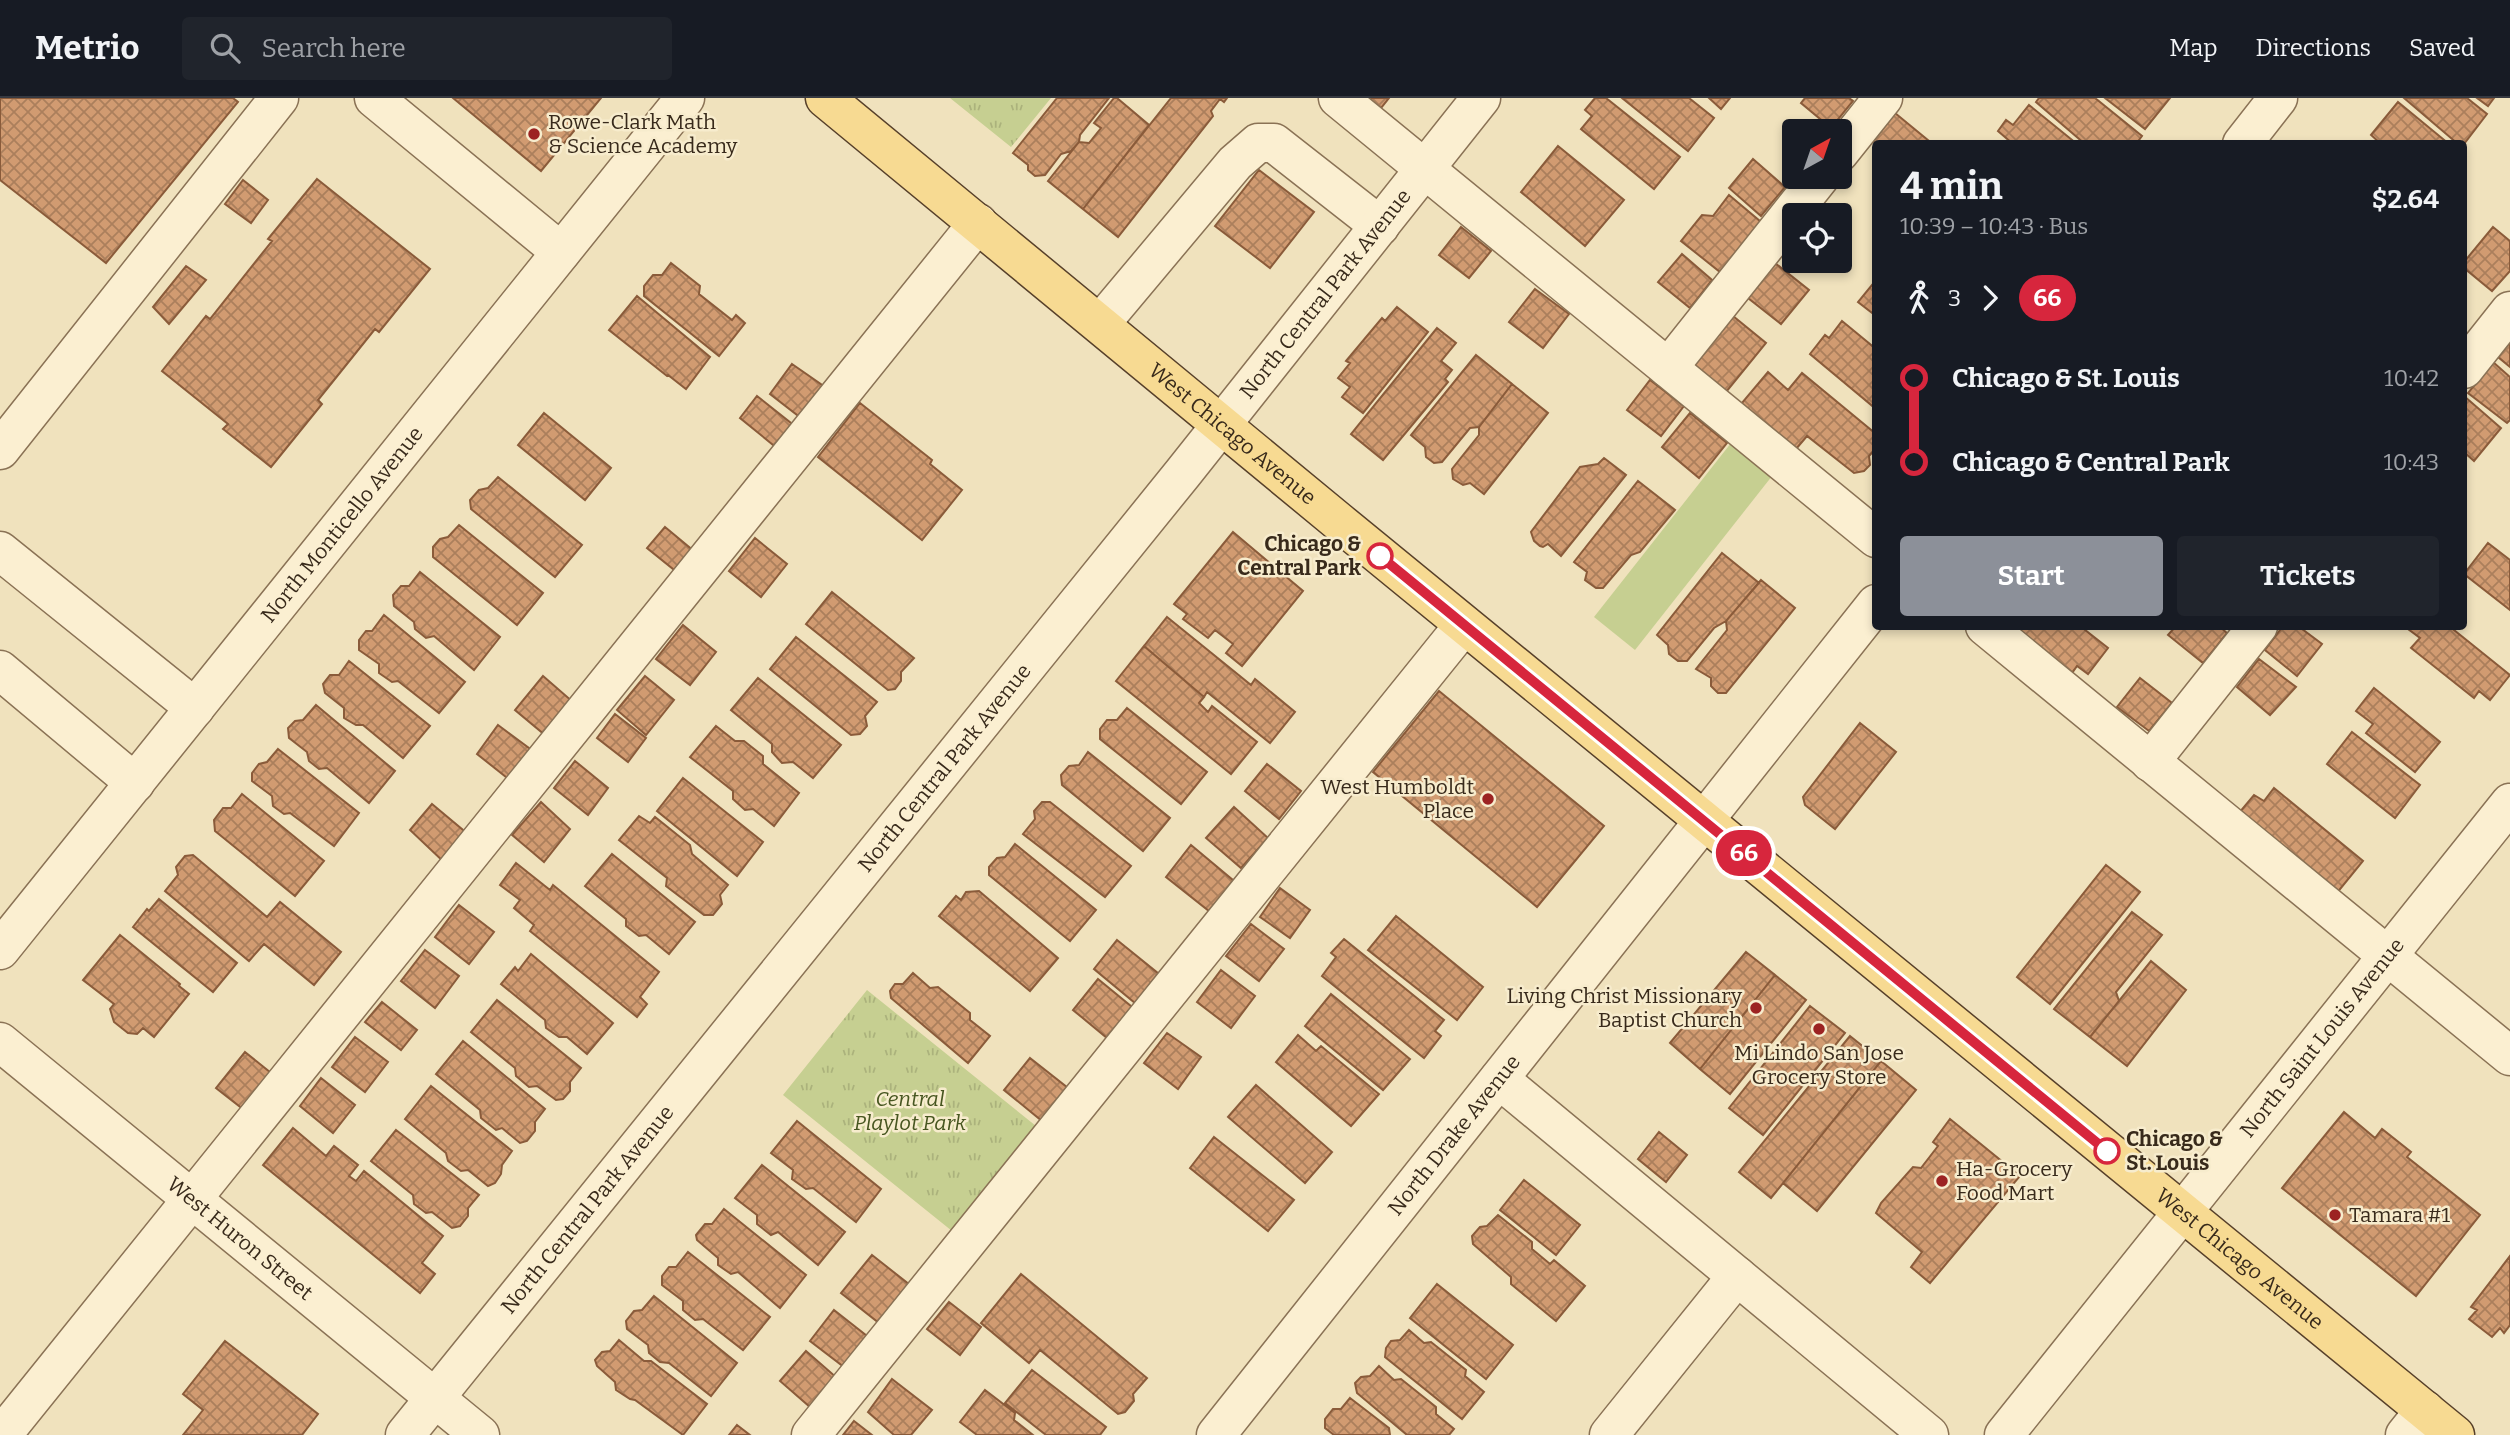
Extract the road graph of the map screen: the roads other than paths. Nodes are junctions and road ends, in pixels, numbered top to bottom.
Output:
1 (279, 98) edge
2 (374, 98) edge
3 (685, 98) edge
4 (825, 98) edge
5 (1338, 98) edge
6 (1481, 98) edge
7 (1883, 98) edge
8 (2278, 98) edge
9 (1852, 137) edge
10 (2245, 140) edge
11 (1425, 169) junction
12 (1810, 189) edge
13 (978, 223) junction
14 (1380, 226) junction
15 (561, 252) junction
16 (2510, 311) edge
17 (1100, 324) junction
18 (2467, 365) edge
19 (1668, 368) junction
20 (1221, 425) junction
21 (0, 450) edge
22 (1872, 535) edge
23 (0, 551) edge
24 (1872, 609) edge
25 (1464, 625) junction
26 (1990, 630) edge
27 (2255, 630) edge
28 (0, 670) edge
29 (195, 708) junction
30 (2150, 762) junction
31 (135, 783) junction
32 (2510, 803) edge
33 (1704, 821) junction
34 (0, 950) edge
35 (2388, 956) junction
36 (0, 1042) edge
37 (2510, 1056) edge
38 (1499, 1079) junction
39 (192, 1199) junction
40 (2182, 1212) junction
41 (1737, 1276) junction
42 (435, 1398) junction
43 (2415, 1423) edge
44 (2, 1435) edge
45 (405, 1435) edge
46 (481, 1435) edge
47 (811, 1435) edge
48 (1216, 1435) edge
49 (1609, 1435) edge
50 (1929, 1435) edge
51 (2004, 1435) edge
52 (2455, 1435) edge

1 - 21 street
2 - 15 street
3 - 15 street, North Monticello Avenue
4 - 13 main road, West Chicago Avenue
5 - 11 street
6 - 11 street, North Central Park Avenue
7 - 9 street
8 - 10 street
11 - 14 street, North Central Park Avenue
11 - 19 street
12 - 19 street
13 - 17 main road, West Chicago Avenue
13 - 39 street
14 - 17 street
14 - 20 street, North Central Park Avenue
15 - 29 street, North Monticello Avenue
16 - 18 street
17 - 20 main road, West Chicago Avenue
19 - 22 street
20 - 25 main road, West Chicago Avenue
20 - 42 street, North Central Park Avenue
23 - 29 street
24 - 33 street, North Drake Avenue
25 - 33 main road, West Chicago Avenue
25 - 47 street
26 - 30 street
27 - 30 street
28 - 31 street
29 - 31 street, North Monticello Avenue
30 - 35 street
31 - 34 street, North Monticello Avenue
32 - 35 street, North Saint Louis Avenue
33 - 38 street, North Drake Avenue
33 - 40 main road, West Chicago Avenue
35 - 37 street
35 - 40 street, North Saint Louis Avenue
36 - 39 street, West Huron Street
38 - 41 street
38 - 48 street, North Drake Avenue
39 - 42 street, West Huron Street
39 - 44 street
40 - 43 main road, West Chicago Avenue
40 - 51 street, North Saint Louis Avenue
41 - 49 street
41 - 50 street
42 - 45 street, North Central Park Avenue
42 - 46 street, West Huron Street
43 - 52 main road, West Chicago Avenue

